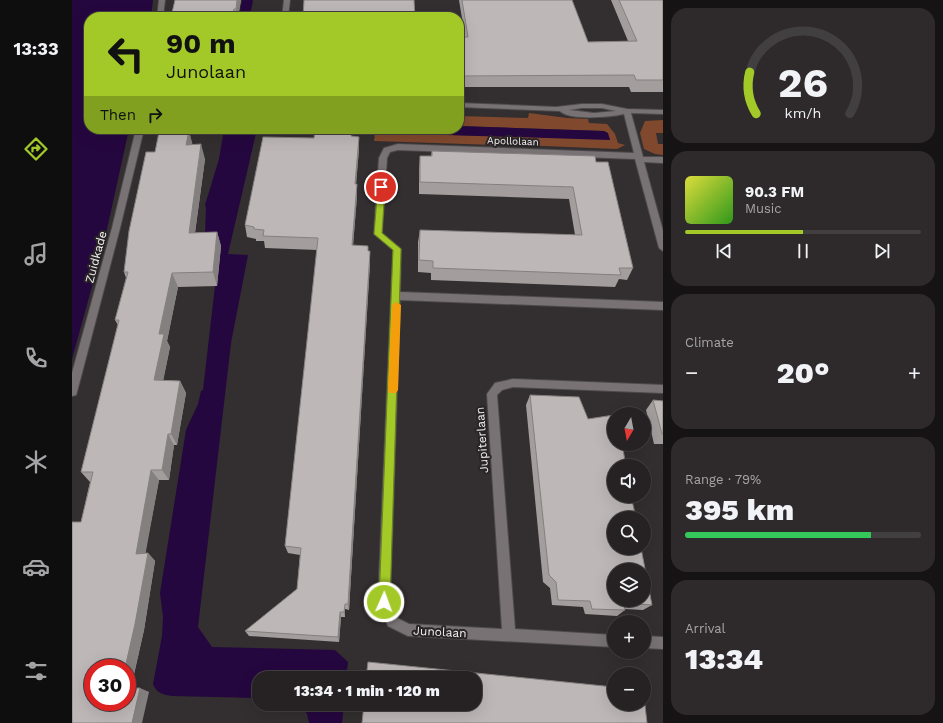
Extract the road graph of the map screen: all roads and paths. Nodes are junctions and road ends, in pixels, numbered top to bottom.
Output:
1 (162, 0) edge
2 (287, 0) edge
3 (161, 12) edge
4 (286, 12) edge
5 (464, 105) edge
6 (627, 111) junction
7 (663, 112) edge
8 (139, 134) edge
9 (387, 150) joint
10 (638, 157) junction
11 (663, 160) edge
12 (663, 248) edge
13 (397, 296) junction
14 (663, 306) edge
15 (663, 389) edge
16 (72, 392) edge
17 (509, 636) junction
18 (607, 641) edge
19 (651, 643) edge
20 (663, 644) edge

1 - 3 street
2 - 4 street
5 - 6 street
6 - 7 street
6 - 10 street
8 - 16 street, Zuidkade
9 - 10 street, Apollolaan
9 - 13 street, Junolaan
10 - 11 street, Apollolaan
10 - 12 street
13 - 14 street
13 - 17 street, Junolaan
15 - 17 street, Jupiterlaan
17 - 18 street, Junolaan
19 - 20 street

